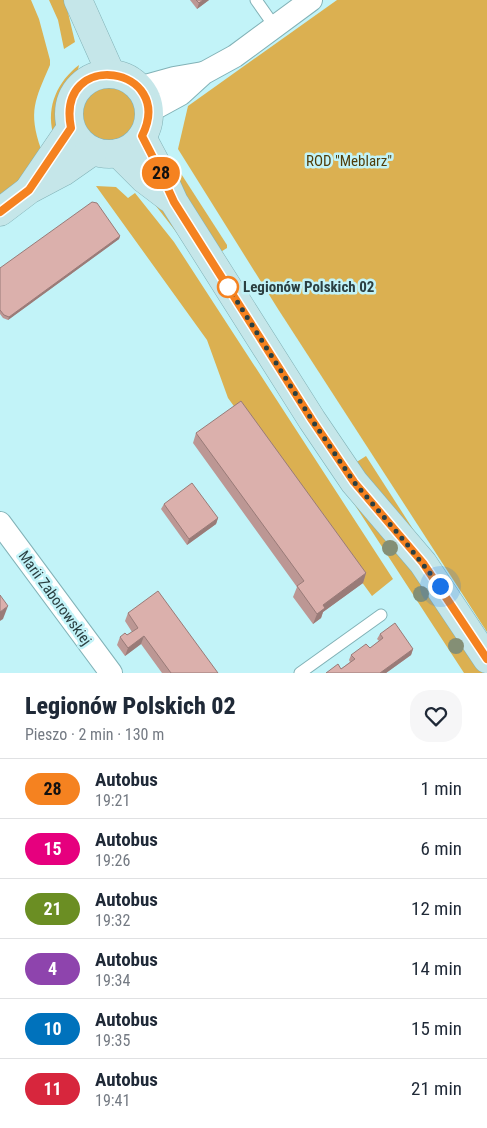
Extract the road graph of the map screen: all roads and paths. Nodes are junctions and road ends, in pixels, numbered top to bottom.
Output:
1 (256, 0) edge
2 (310, 0) edge
3 (80, 5) edge
4 (275, 27) junction
5 (99, 78) junction
6 (143, 112) junction
7 (71, 128) junction
8 (106, 152) junction
9 (29, 190) junction
10 (174, 202) junction
11 (0, 212) edge
12 (0, 523) edge
13 (381, 615) dead end
14 (487, 659) edge
15 (111, 673) edge
16 (300, 673) edge

1 - 4 lane
2 - 4 street
3 - 5 street
4 - 6 street
5 - 6 street
5 - 7 street
6 - 8 street
6 - 10 street
7 - 8 street
7 - 9 street
8 - 9 street
8 - 10 street
9 - 11 street
10 - 14 street
12 - 15 street, Marii Zaborowskiej
13 - 16 lane

